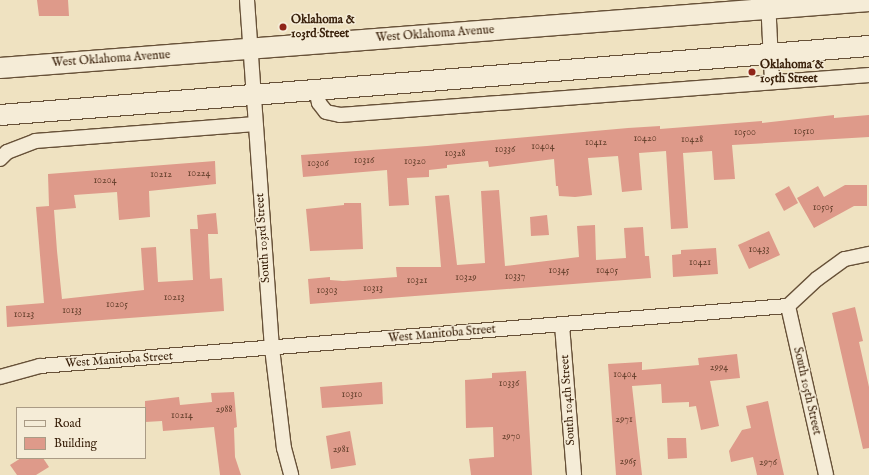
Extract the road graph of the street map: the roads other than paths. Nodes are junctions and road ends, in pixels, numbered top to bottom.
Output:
1 (247, 0) edge
2 (869, 1) edge
3 (768, 4) edge
4 (869, 46) edge
5 (250, 49) junction
6 (771, 54) junction
7 (0, 68) edge
8 (869, 75) edge
9 (772, 81) junction
10 (316, 90) junction
11 (254, 95) junction
12 (0, 115) edge
13 (255, 124) junction
14 (0, 159) edge
15 (869, 254) edge
16 (788, 306) junction
17 (562, 325) junction
18 (272, 348) junction
19 (0, 377) edge
20 (291, 475) edge
21 (574, 475) edge
22 (826, 475) edge

1 - 5 street, South 103rd Street
2 - 3 main road, West Oklahoma Avenue
3 - 5 main road, West Oklahoma Avenue
3 - 6 street
4 - 6 main road
5 - 7 main road, West Oklahoma Avenue
5 - 11 street, South 103rd Street
6 - 9 street
6 - 10 main road
8 - 9 street
9 - 10 street
10 - 11 main road
11 - 12 main road
11 - 13 street, South 103rd Street
13 - 14 street
13 - 18 street, South 103rd Street
15 - 16 street
16 - 17 street, West Manitoba Street
16 - 22 street, South 105th Street
17 - 18 street, West Manitoba Street
17 - 21 street, South 104th Street
18 - 19 street, West Manitoba Street
18 - 20 street, South 103rd Street

